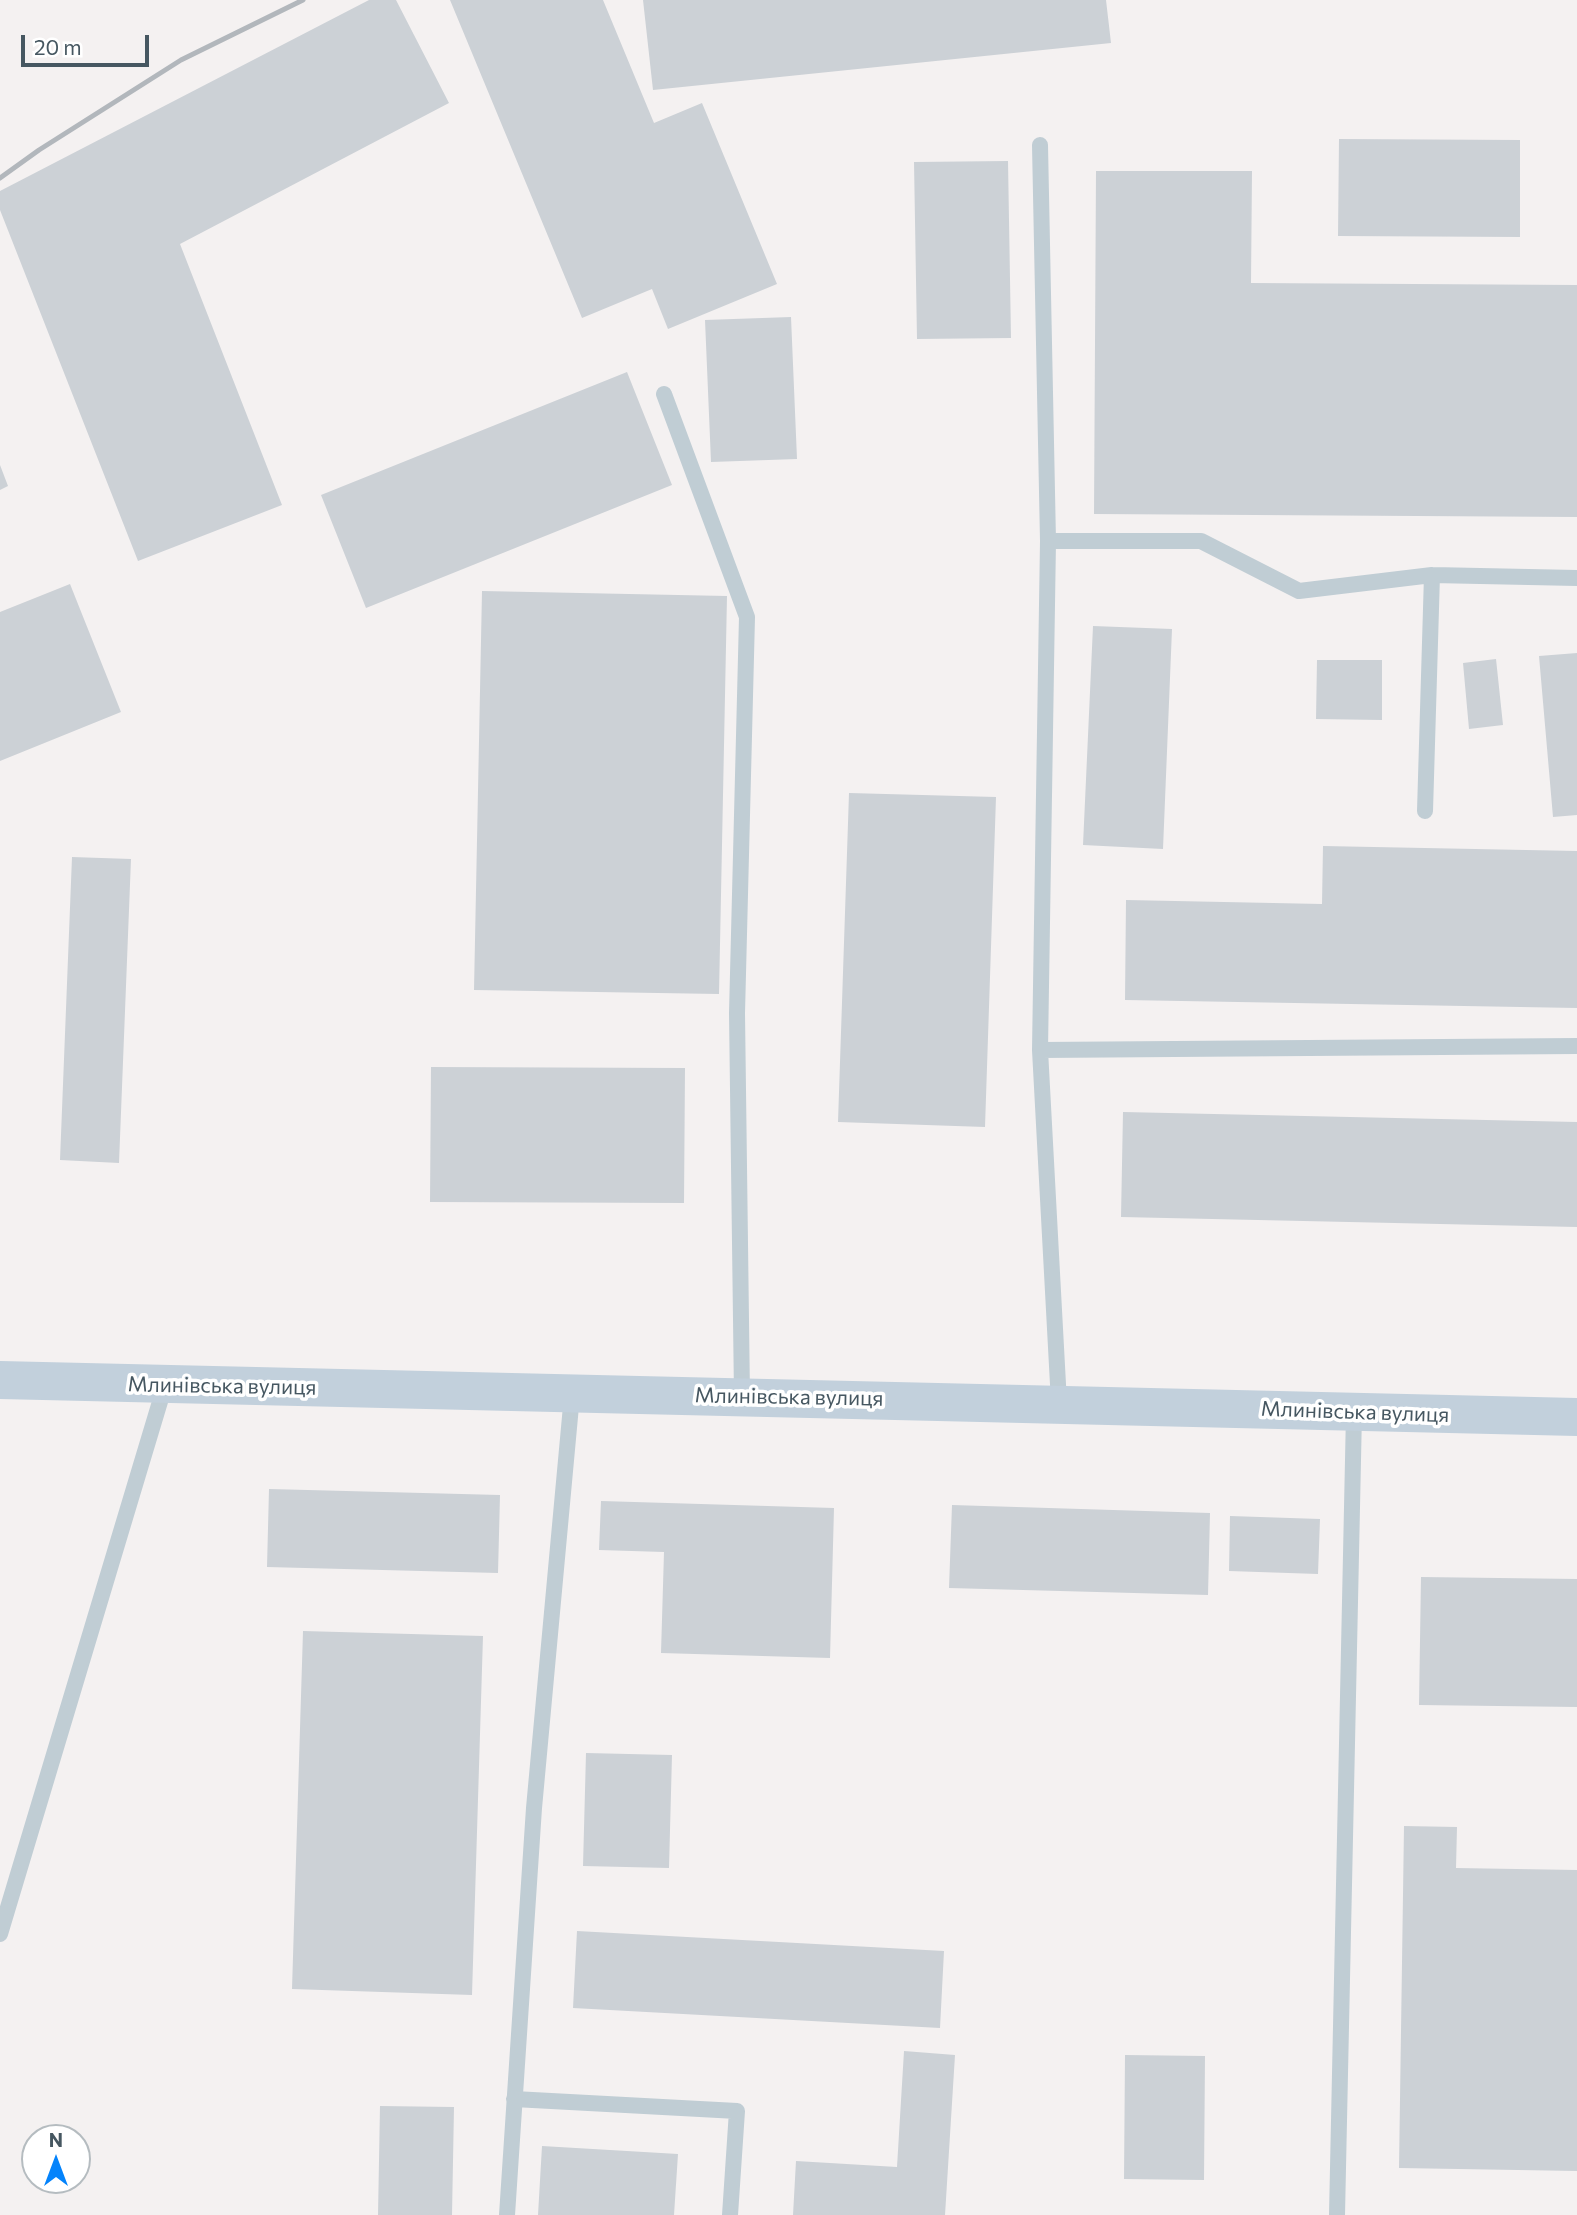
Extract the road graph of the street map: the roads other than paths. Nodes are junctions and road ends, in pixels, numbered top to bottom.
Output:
1 (1040, 145) dead end
2 (664, 394) dead end
3 (1048, 541) junction
4 (1432, 575) junction
5 (1577, 578) edge
6 (1425, 811) dead end
7 (1577, 1046) edge
8 (1040, 1049) junction
9 (0, 1380) edge
10 (165, 1385) junction
11 (572, 1395) junction
12 (742, 1396) junction
13 (1059, 1402) junction
14 (1354, 1413) junction
15 (1577, 1417) edge
16 (0, 1934) edge
17 (514, 2099) junction
18 (507, 2215) edge
19 (730, 2215) edge
20 (1337, 2215) edge

1 - 3 lane
2 - 12 lane
3 - 4 lane
3 - 8 lane
4 - 5 lane
4 - 6 lane
7 - 8 lane
8 - 13 lane
9 - 10 main road, Млинівська вулиця
10 - 11 main road, Млинівська вулиця
10 - 16 lane
11 - 12 main road, Млинівська вулиця
11 - 17 lane
12 - 13 main road, Млинівська вулиця
13 - 14 main road, Млинівська вулиця
14 - 15 main road, Млинівська вулиця
14 - 20 lane
17 - 18 lane
17 - 19 lane

